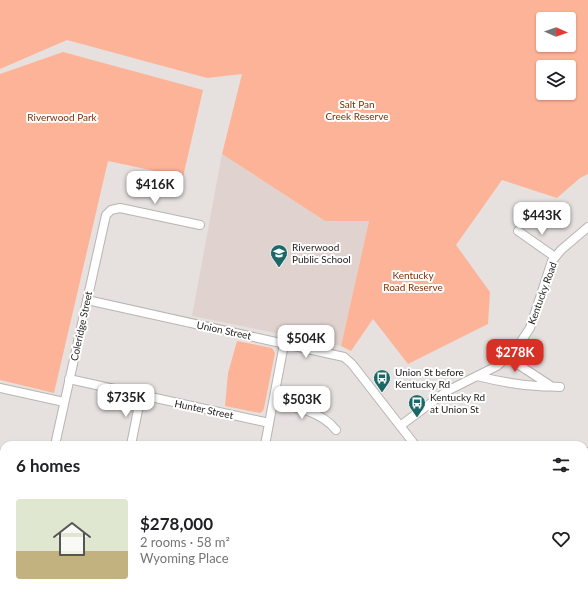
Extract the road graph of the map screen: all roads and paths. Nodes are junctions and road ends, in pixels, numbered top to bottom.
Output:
1 (200, 225) dead end
2 (588, 227) edge
3 (518, 231) dead end
4 (555, 257) junction
5 (87, 300) junction
6 (284, 344) junction
7 (509, 356) junction
8 (477, 376) junction
9 (69, 379) junction
10 (551, 386) junction
11 (560, 387) dead end
12 (0, 388) edge
13 (141, 395) junction
14 (64, 402) junction
15 (272, 403) junction
16 (269, 423) junction
17 (400, 426) junction
18 (336, 430) dead end
19 (56, 441) edge
20 (132, 441) edge
21 (266, 441) edge
22 (412, 441) edge

1 - 5 street, Coleridge Street
2 - 4 street, Kentucky Road
3 - 4 street
4 - 7 street, Kentucky Road
5 - 6 street, Union Street
5 - 9 street, Coleridge Street
6 - 15 street
6 - 17 street, Union Street
7 - 8 street, Kentucky Road
7 - 10 street
8 - 10 street
8 - 17 street, Kentucky Road
9 - 13 street, Hunter Street
9 - 14 street, Coleridge Street
10 - 11 street
12 - 14 street
13 - 16 street, Hunter Street
13 - 20 street
14 - 19 street, Coleridge Street
15 - 16 street
15 - 18 street
16 - 21 street
17 - 22 street, Union Street

